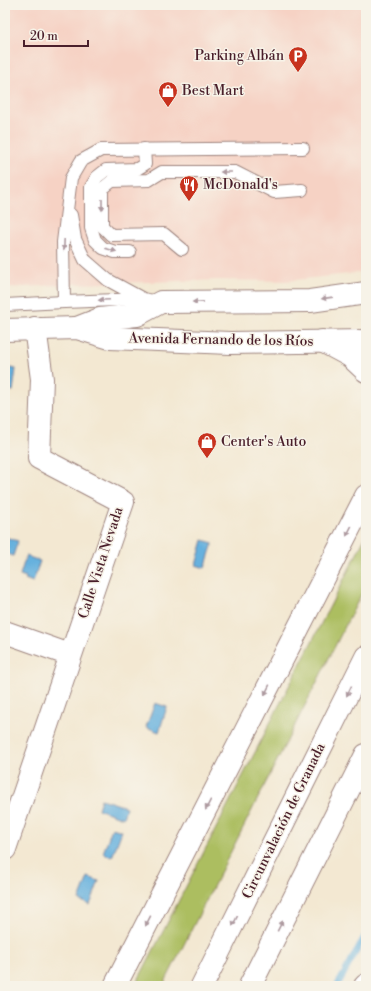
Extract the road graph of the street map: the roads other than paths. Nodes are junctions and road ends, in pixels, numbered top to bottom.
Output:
1 (303, 148) dead end
2 (144, 149) junction
3 (302, 190) dead end
4 (69, 206) junction
5 (182, 249) dead end
6 (130, 252) dead end
7 (366, 293) edge
8 (152, 301) junction
9 (64, 302) junction
10 (5, 305) edge
11 (34, 328) junction
12 (77, 328) junction
13 (5, 330) edge
14 (322, 341) junction
15 (366, 341) edge
16 (366, 371) edge
17 (366, 496) edge
18 (5, 632) edge
19 (70, 655) junction
20 (366, 656) edge
21 (366, 755) edge
22 (5, 849) edge
23 (114, 986) edge
24 (202, 986) edge
25 (250, 986) edge

1 - 2 lane
2 - 4 lane
2 -> 6 lane
3 -> 5 lane
4 - 8 lane
4 -> 9 lane
7 -> 8 main road, Avenida Fernando de los Ríos
8 -> 9 lane
8 - 12 main road, Avenida Fernando de los Ríos
9 - 10 lane
11 - 12 main road, Avenida Fernando de los Ríos
11 - 13 main road, Avenida Fernando de los Ríos
11 - 19 main road, Calle Vista Nevada
12 - 14 main road, Avenida Fernando de los Ríos
14 - 15 main road, Avenida Fernando de los Ríos
14 - 16 main road
17 -> 23 main road
18 - 19 main road
19 - 22 main road, Calle Vista Nevada
20 -> 24 main road, Circunvalación de Granada
25 -> 21 main road

